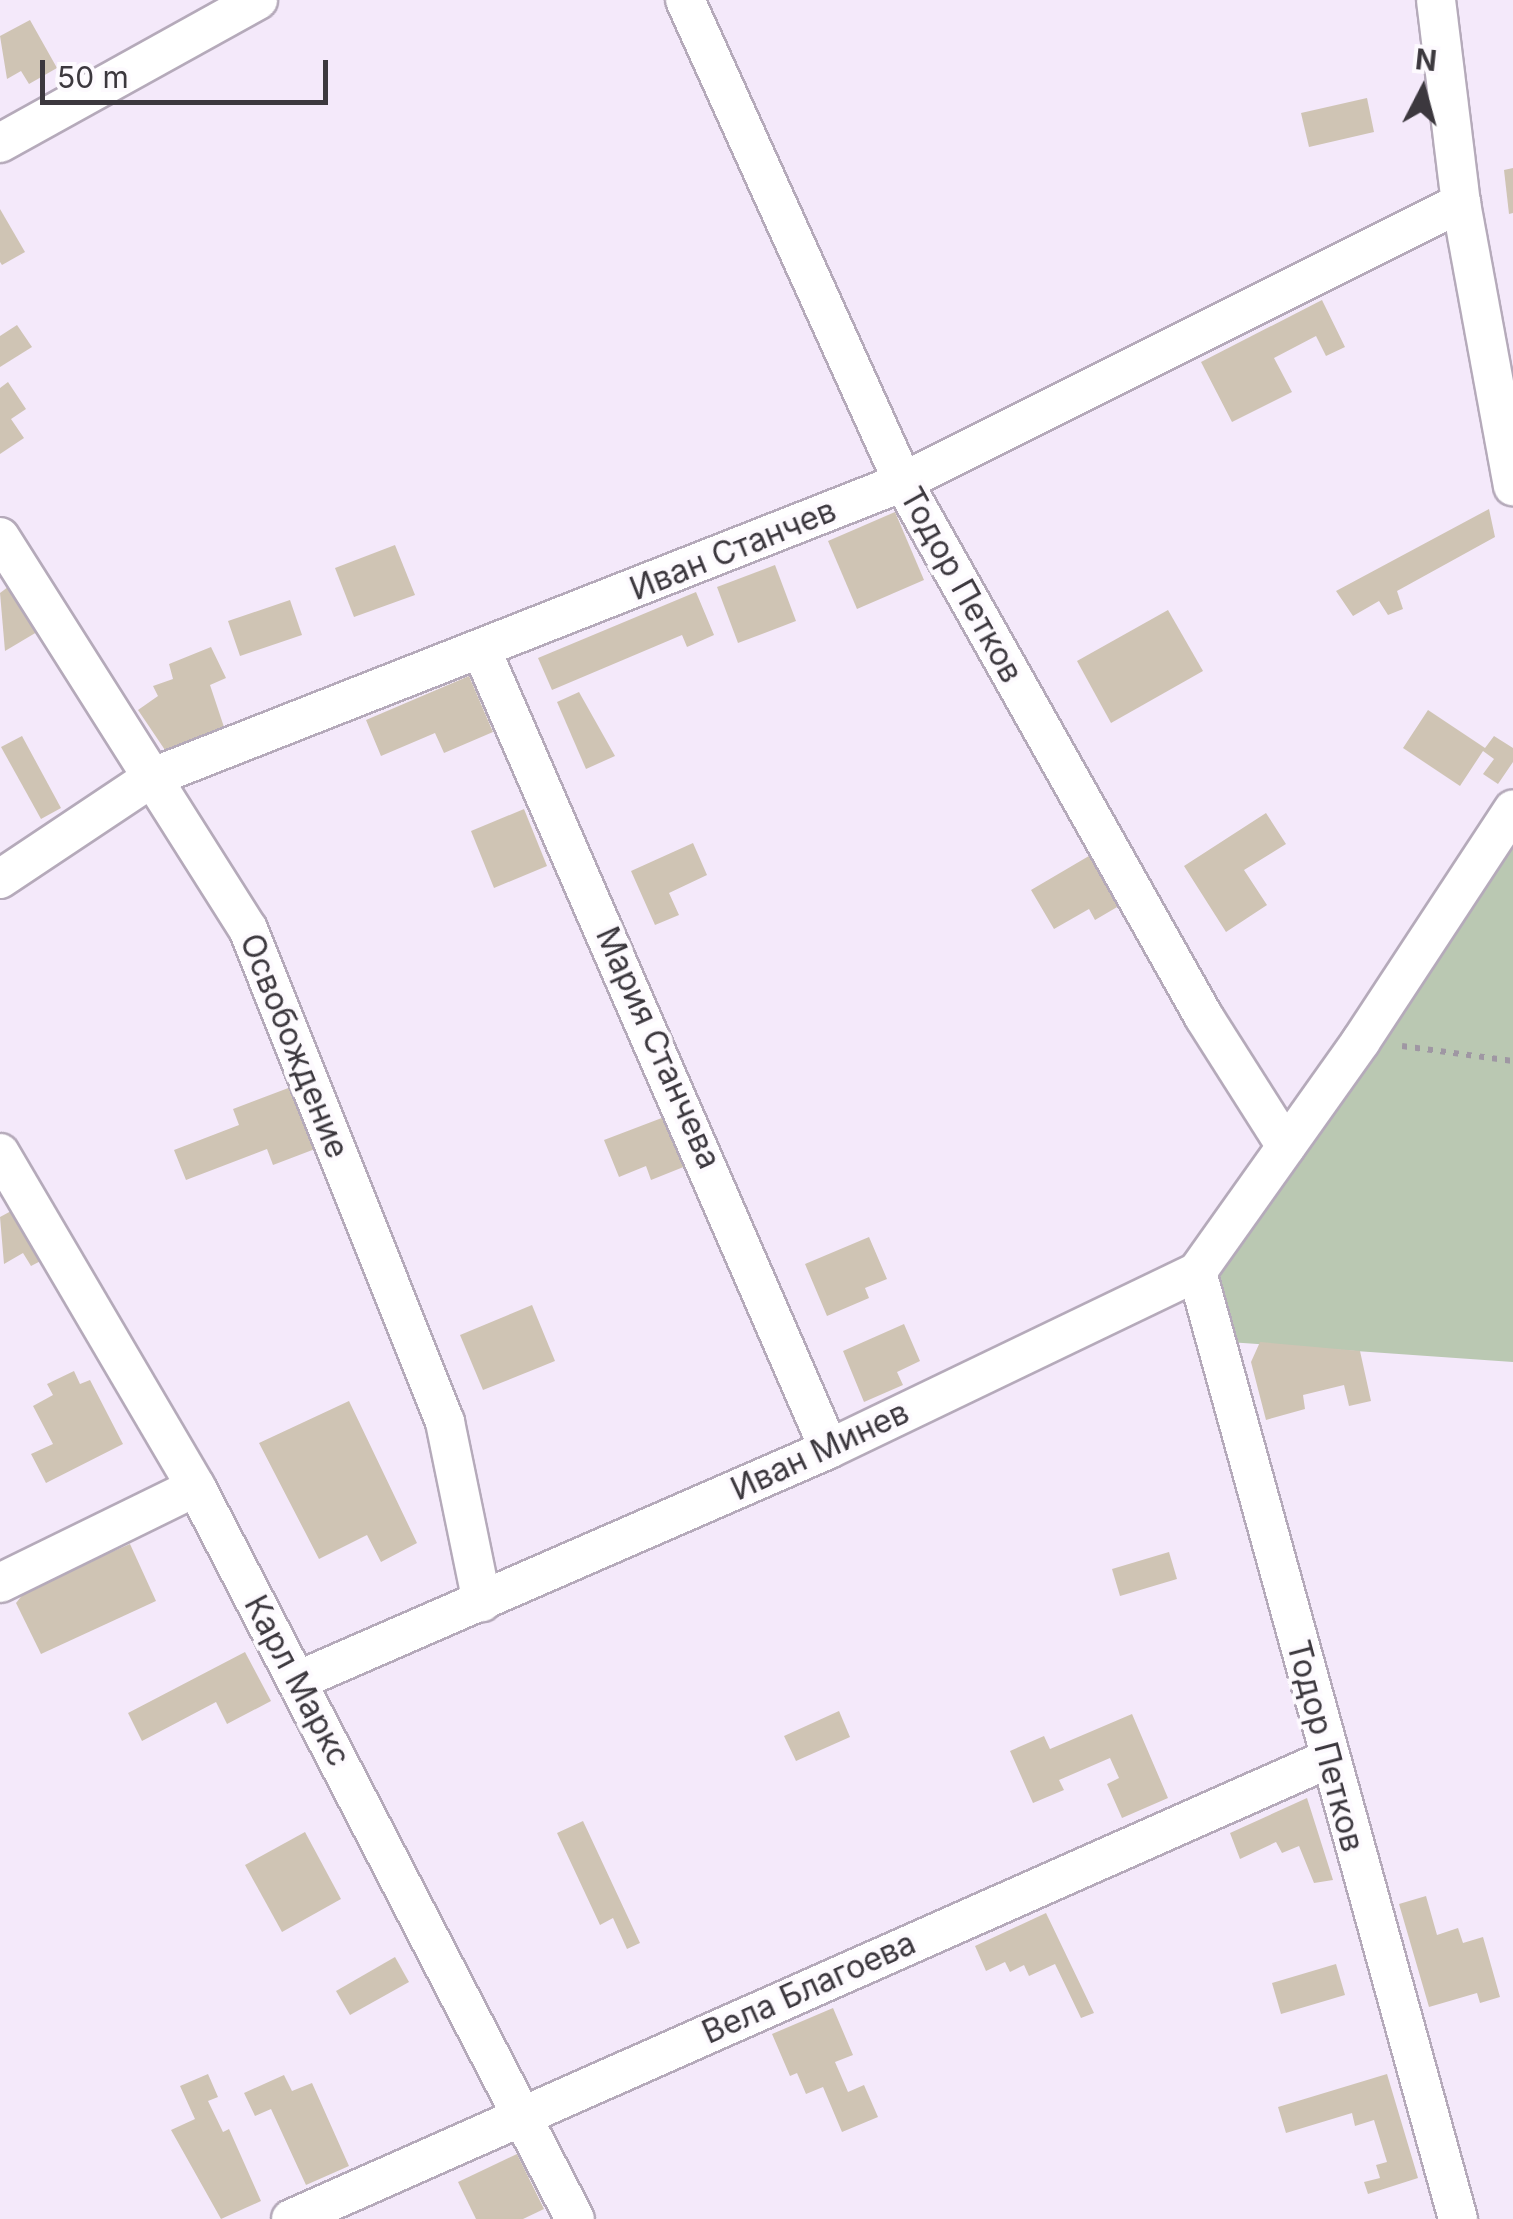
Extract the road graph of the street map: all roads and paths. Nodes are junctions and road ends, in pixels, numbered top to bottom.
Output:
1 (258, 0) edge
2 (685, 0) edge
3 (1436, 0) edge
4 (0, 143) edge
5 (1461, 203) junction
6 (903, 482) junction
7 (1513, 486) edge
8 (0, 537) edge
9 (481, 649) junction
10 (153, 777) junction
11 (1513, 810) edge
12 (0, 879) edge
13 (1362, 1041) junction
14 (1513, 1060) edge
15 (1286, 1146) junction
16 (0, 1153) edge
17 (1197, 1272) junction
18 (830, 1449) junction
19 (196, 1487) junction
20 (0, 1583) edge
21 (482, 1602) junction
22 (297, 1681) junction
23 (1328, 1759) junction
24 (522, 2115) junction
25 (291, 2219) edge
26 (575, 2219) edge
27 (1458, 2219) edge

1 - 4 street
2 - 6 street, Тодор Петков
3 - 5 street
5 - 6 street, Иван Станчев
5 - 7 street
6 - 9 street, Иван Станчев
6 - 15 street, Тодор Петков
8 - 10 street, Освобождение
9 - 10 street, Иван Станчев
9 - 18 street, Мария Станчева
10 - 12 street, Иван Станчев
10 - 21 street, Освобождение
11 - 13 street, Иван Минев
13 - 14 path
13 - 15 street, Иван Минев
15 - 17 street, Иван Минев
16 - 19 street, Карл Маркс
17 - 18 street, Иван Минев
17 - 23 street, Тодор Петков
18 - 21 street, Иван Минев
19 - 20 street
19 - 22 street, Карл Маркс
21 - 22 street, Иван Минев
22 - 24 street, Карл Маркс
23 - 24 street, Вела Благоева
23 - 27 street, Тодор Петков
24 - 25 street, Вела Благоева
24 - 26 street, Карл Маркс

